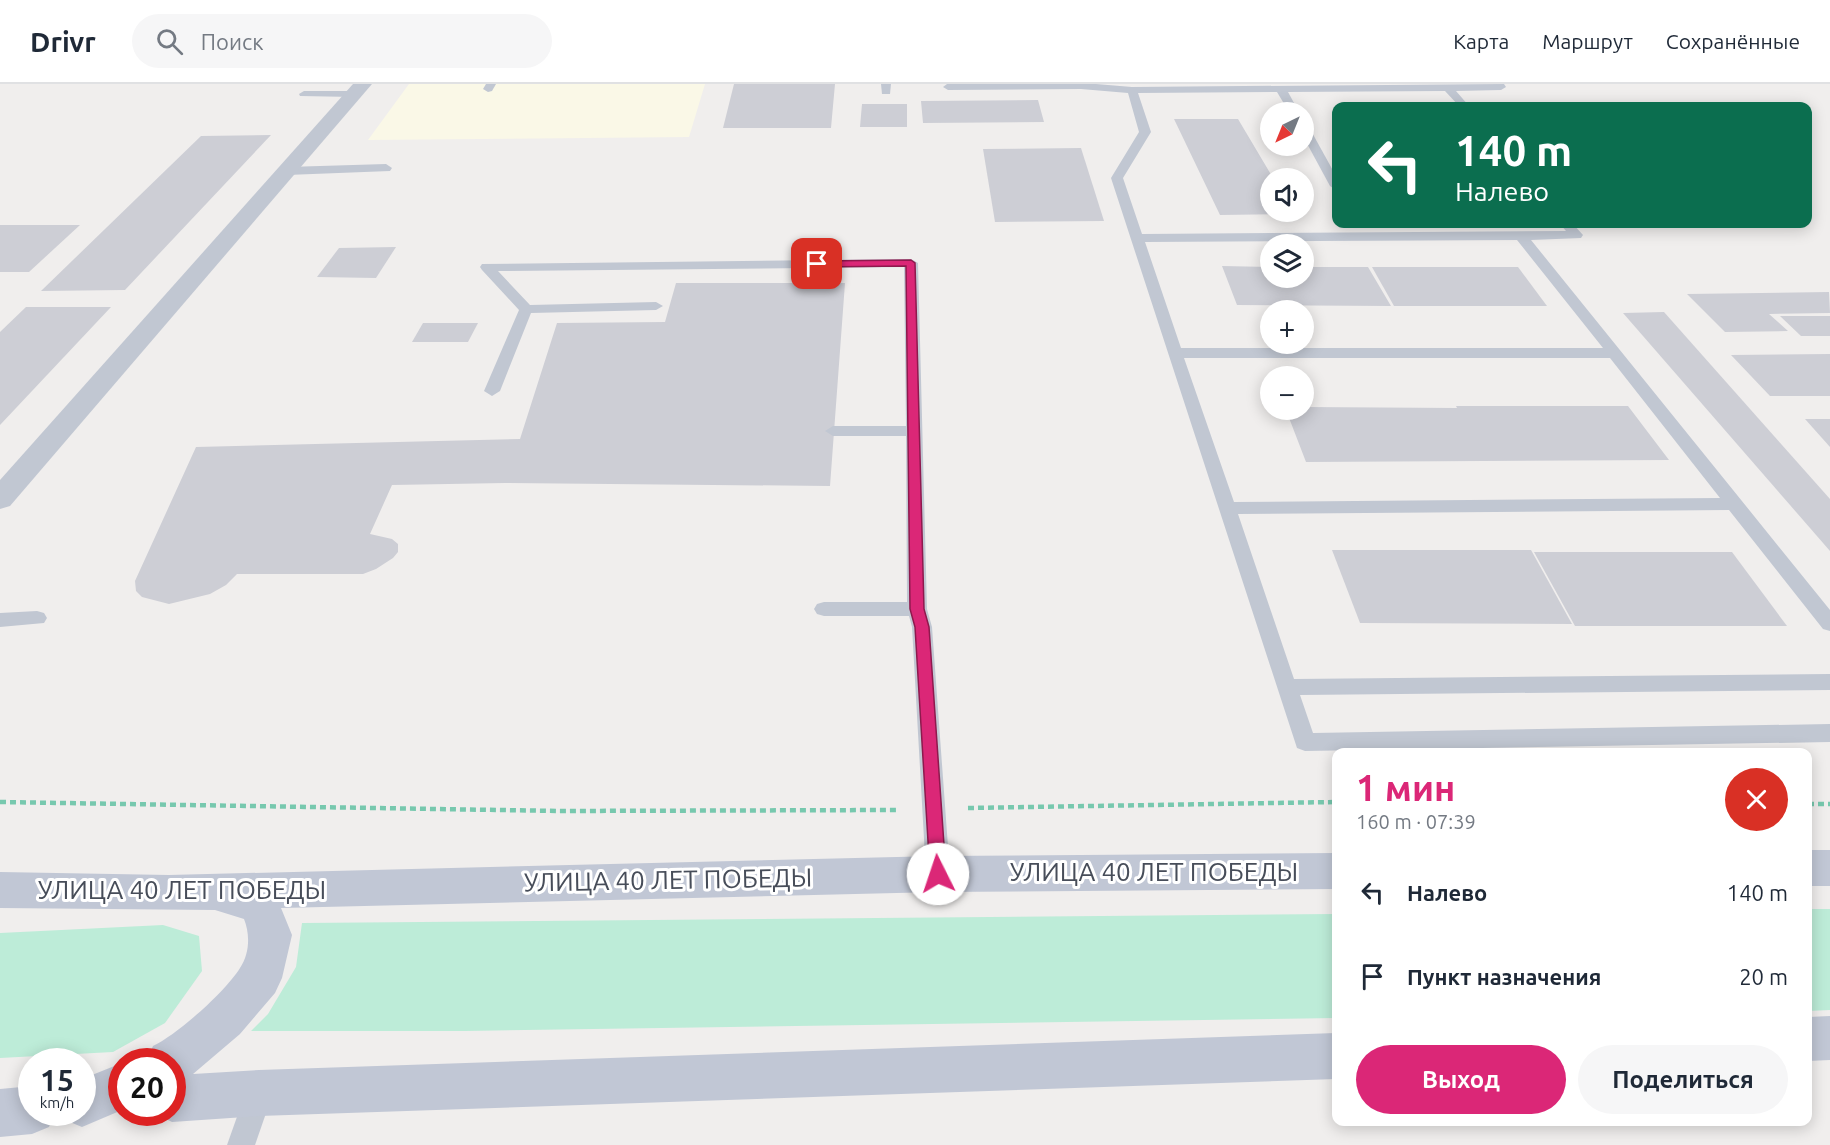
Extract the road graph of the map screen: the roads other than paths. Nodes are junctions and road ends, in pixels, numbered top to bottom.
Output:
1 (1498, 84) edge
2 (1080, 85) edge
3 (948, 87) dead end
4 (1280, 88) junction
5 (1448, 88) junction
6 (358, 89) edge
7 (1132, 90) junction
8 (304, 94) dead end
9 (1288, 102) edge
10 (1460, 102) edge
11 (1314, 147) edge
12 (386, 168) dead end
13 (287, 171) junction
14 (1332, 179) edge
15 (1360, 228) edge
16 (1570, 228) edge
17 (1521, 236) junction
18 (1366, 237) junction
19 (1137, 238) junction
20 (657, 306) dead end
21 (526, 309) junction
22 (1175, 353) junction
23 (1615, 353) junction
24 (492, 391) dead end
25 (833, 431) dead end
26 (914, 431) junction
27 (0, 499) edge
28 (1735, 504) junction
29 (1227, 508) junction
30 (824, 609) dead end
31 (917, 609) junction
32 (37, 618) dead end
33 (0, 620) edge
34 (1830, 624) edge
35 (1830, 682) edge
36 (1287, 687) junction
37 (1830, 733) edge
38 (1812, 868) edge
39 (1830, 868) edge
40 (1332, 871) edge
41 (938, 874) junction
42 (0, 890) edge
43 (169, 893) junction
44 (1830, 1038) edge
45 (1812, 1039) edge
46 (186, 1051) edge
47 (1332, 1056) edge
48 (259, 1093) junction
49 (186, 1098) edge
50 (18, 1111) edge
51 (0, 1113) edge
52 (241, 1145) edge

1 - 5 lane
2 - 3 lane
2 - 7 lane
4 - 5 lane
4 - 7 lane
4 - 9 lane
5 - 10 lane
6 - 8 lane
6 - 13 street
7 - 19 lane
11 - 14 lane
12 - 13 lane
13 - 27 street
15 - 18 lane
16 - 17 lane
17 - 18 lane
17 - 23 lane
18 - 19 lane
19 - 22 lane
20 - 21 lane
21 - 24 lane
21 - 26 lane
22 - 23 lane
22 - 29 lane
23 - 28 lane
25 - 26 lane
26 - 31 lane
28 - 29 lane
28 - 34 lane
29 - 36 lane
30 - 31 lane
31 - 41 lane
32 - 33 lane
35 - 36 lane
36 - 37 lane
38 - 39 street
40 - 41 street, УЛИЦА 40 ЛЕТ ПОБЕДЫ
41 - 43 street, УЛИЦА 40 ЛЕТ ПОБЕДЫ
42 - 43 street, УЛИЦА 40 ЛЕТ ПОБЕДЫ
43 - 46 street
44 - 45 street
47 - 48 street
48 - 49 street
48 - 52 lane
50 - 51 street

